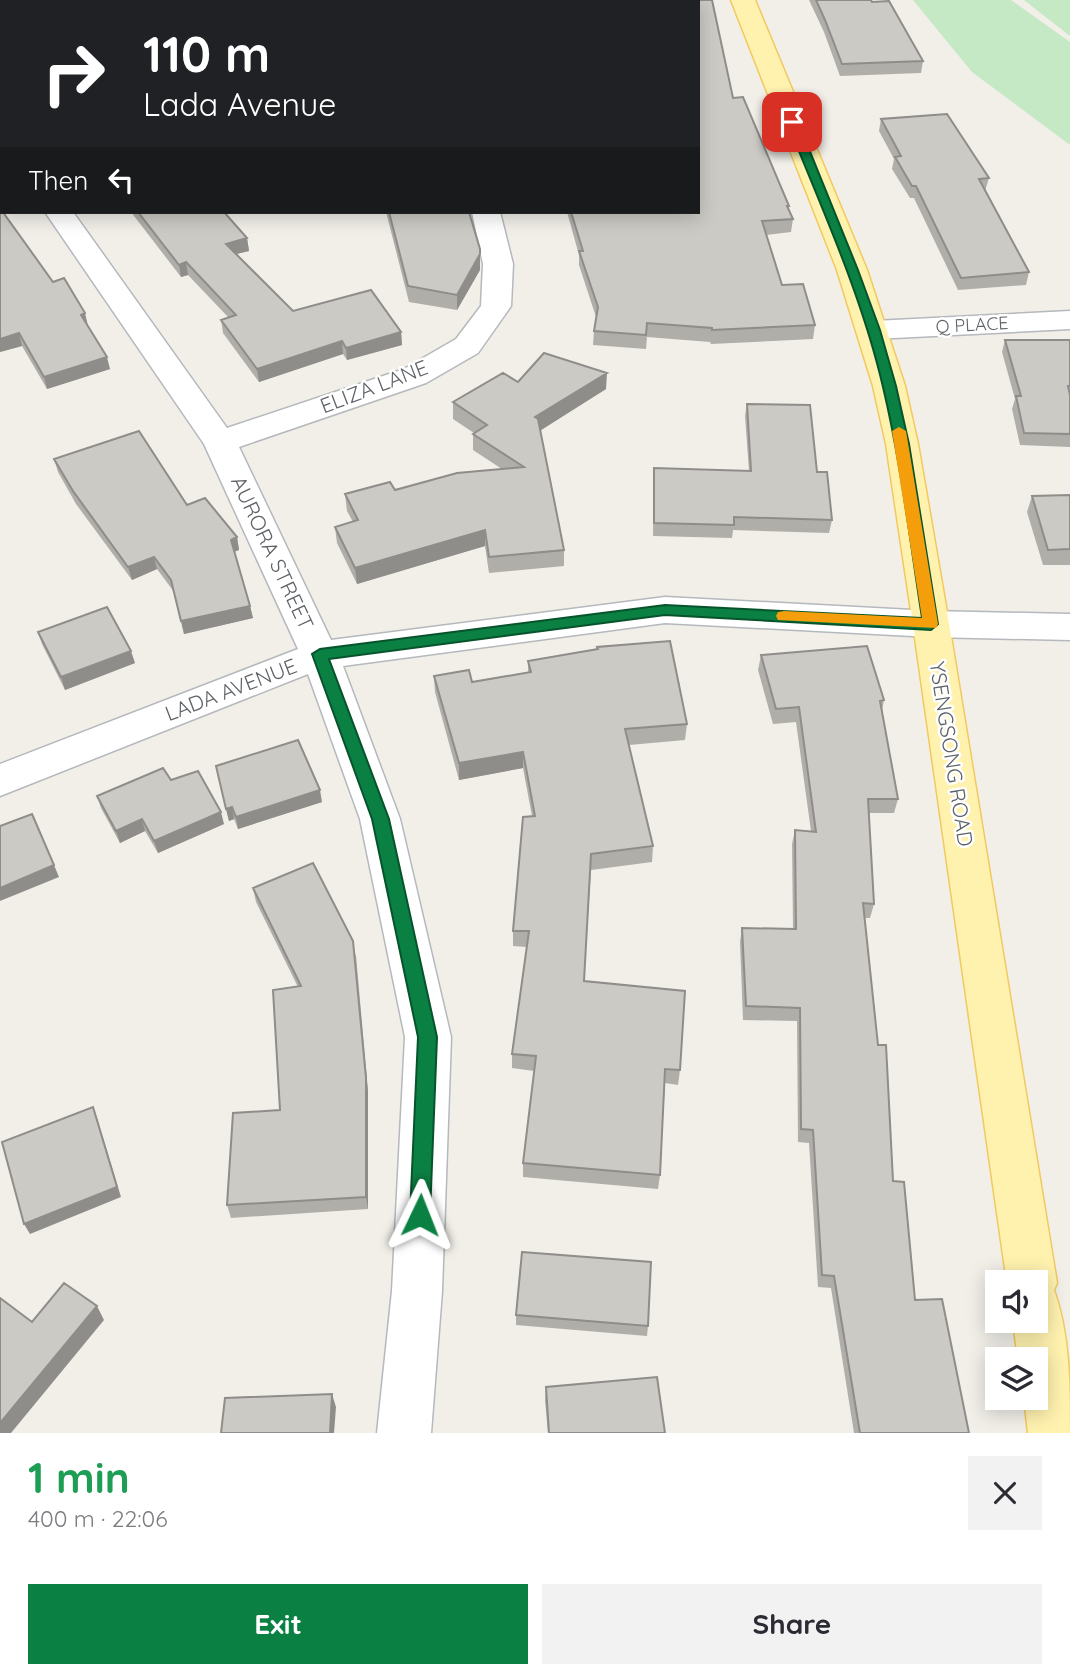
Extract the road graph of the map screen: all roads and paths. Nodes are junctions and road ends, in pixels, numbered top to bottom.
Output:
1 (743, 0) edge
2 (60, 214) edge
3 (486, 214) edge
4 (1070, 320) edge
5 (874, 330) junction
6 (220, 442) junction
7 (931, 624) junction
8 (1070, 626) edge
9 (320, 654) junction
10 (0, 780) edge
11 (1030, 1270) edge
12 (1040, 1333) edge
13 (404, 1433) edge
14 (1055, 1433) edge

1 - 5 main road, YSENGSONG ROAD
2 - 6 street, AURORA STREET
3 - 6 street, ELIZA LANE
4 - 5 street, Q PLACE
5 - 7 main road, YSENGSONG ROAD
6 - 9 street, AURORA STREET
7 - 8 street, LADA AVENUE
7 - 9 street, LADA AVENUE
7 - 11 main road, YSENGSONG ROAD
9 - 10 street, LADA AVENUE
9 - 13 street, AURORA STREET
12 - 14 main road

